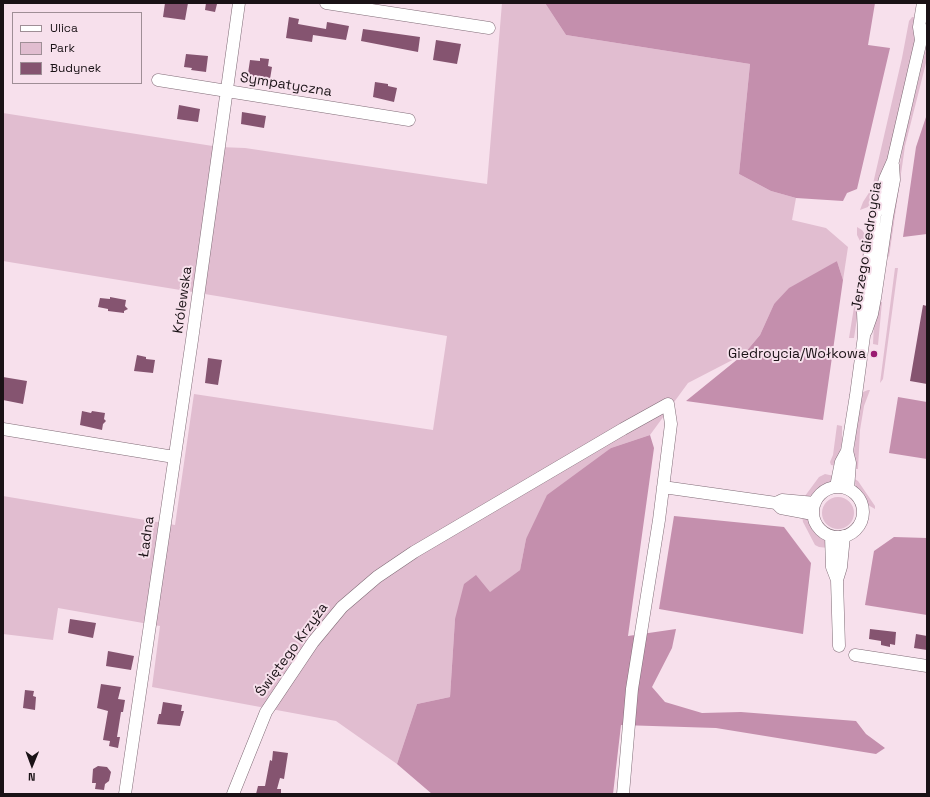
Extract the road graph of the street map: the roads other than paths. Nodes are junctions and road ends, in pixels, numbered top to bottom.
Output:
1 (239, 3) edge
2 (326, 3) edge
3 (923, 3) edge
4 (489, 28) dead end
5 (924, 35) edge
6 (158, 80) dead end
7 (228, 90) junction
8 (409, 120) dead end
9 (3, 429) edge
10 (848, 451) junction
11 (174, 457) junction
12 (663, 487) junction
13 (836, 487) junction
14 (848, 489) junction
15 (814, 509) junction
16 (831, 536) junction
17 (844, 536) junction
18 (837, 580) junction
19 (839, 646) dead end
20 (855, 655) dead end
21 (927, 666) edge
22 (125, 794) edge
23 (233, 794) edge
24 (623, 794) edge

1 - 7 street, Królewska
2 - 4 street
3 - 5 street, Jerzego Giedroycia
5 - 10 street, Jerzego Giedroycia
6 - 7 street, Sympatyczna
7 - 8 street, Sympatyczna
7 - 11 street, Królewska
9 - 11 street
10 - 13 street, Jerzego Giedroycia
10 - 14 street, Jerzego Giedroycia
11 - 22 street, Ładna
12 - 15 street
12 - 23 street, Świętego Krzyża
12 - 24 street
13 - 14 street
13 - 15 street
14 - 17 street
15 - 16 street
16 - 17 street
16 - 18 street
17 - 18 street
18 - 19 street
20 - 21 street

